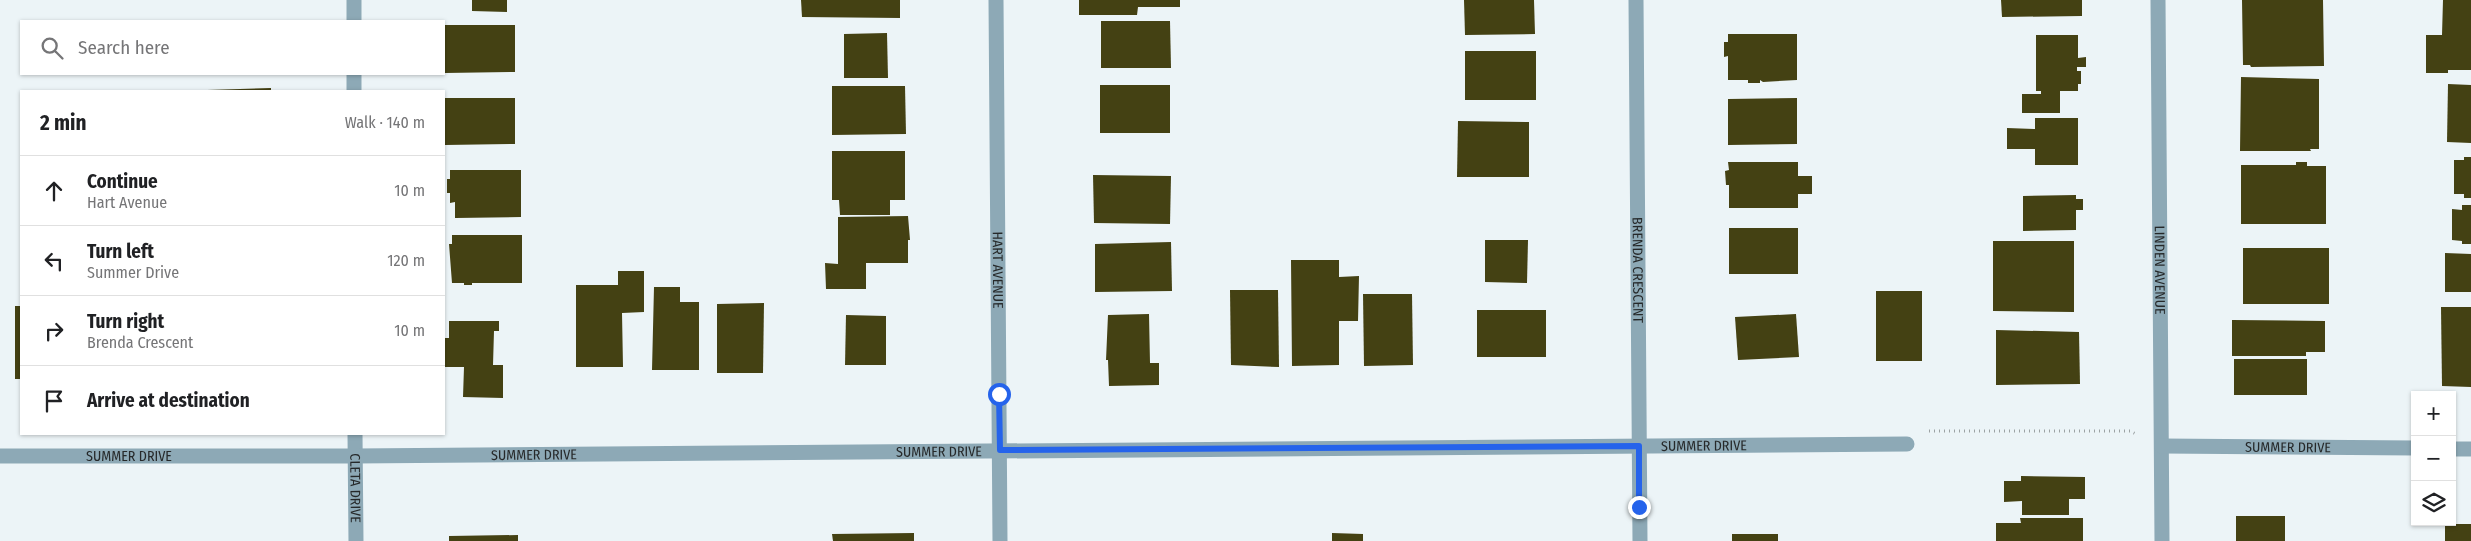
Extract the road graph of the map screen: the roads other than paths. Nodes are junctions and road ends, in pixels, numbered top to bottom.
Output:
1 (354, 0) edge
2 (996, 0) edge
3 (1636, 0) edge
4 (2158, 0) edge
5 (354, 20) edge
6 (354, 75) edge
7 (354, 90) edge
8 (355, 435) edge
9 (1907, 444) road end
10 (1639, 446) junction
11 (2162, 446) junction
12 (2411, 448) edge
13 (2456, 449) edge
14 (2471, 449) edge
15 (1000, 450) junction
16 (0, 456) edge
17 (355, 456) junction
18 (356, 541) edge
19 (1000, 541) edge
20 (1640, 541) edge
21 (2162, 541) edge

1 - 5 street
2 - 15 street, HART AVENUE
3 - 10 street, BRENDA CRESCENT
4 - 11 street, LINDEN AVENUE
6 - 7 street
8 - 17 street, CLETA DRIVE
9 - 10 street, SUMMER DRIVE
10 - 15 street, SUMMER DRIVE
10 - 20 street, BRENDA CRESCENT
11 - 12 street, SUMMER DRIVE
11 - 21 street, LINDEN AVENUE
13 - 14 street
15 - 17 street, SUMMER DRIVE
15 - 19 street, HART AVENUE
16 - 17 street, SUMMER DRIVE
17 - 18 street, CLETA DRIVE

